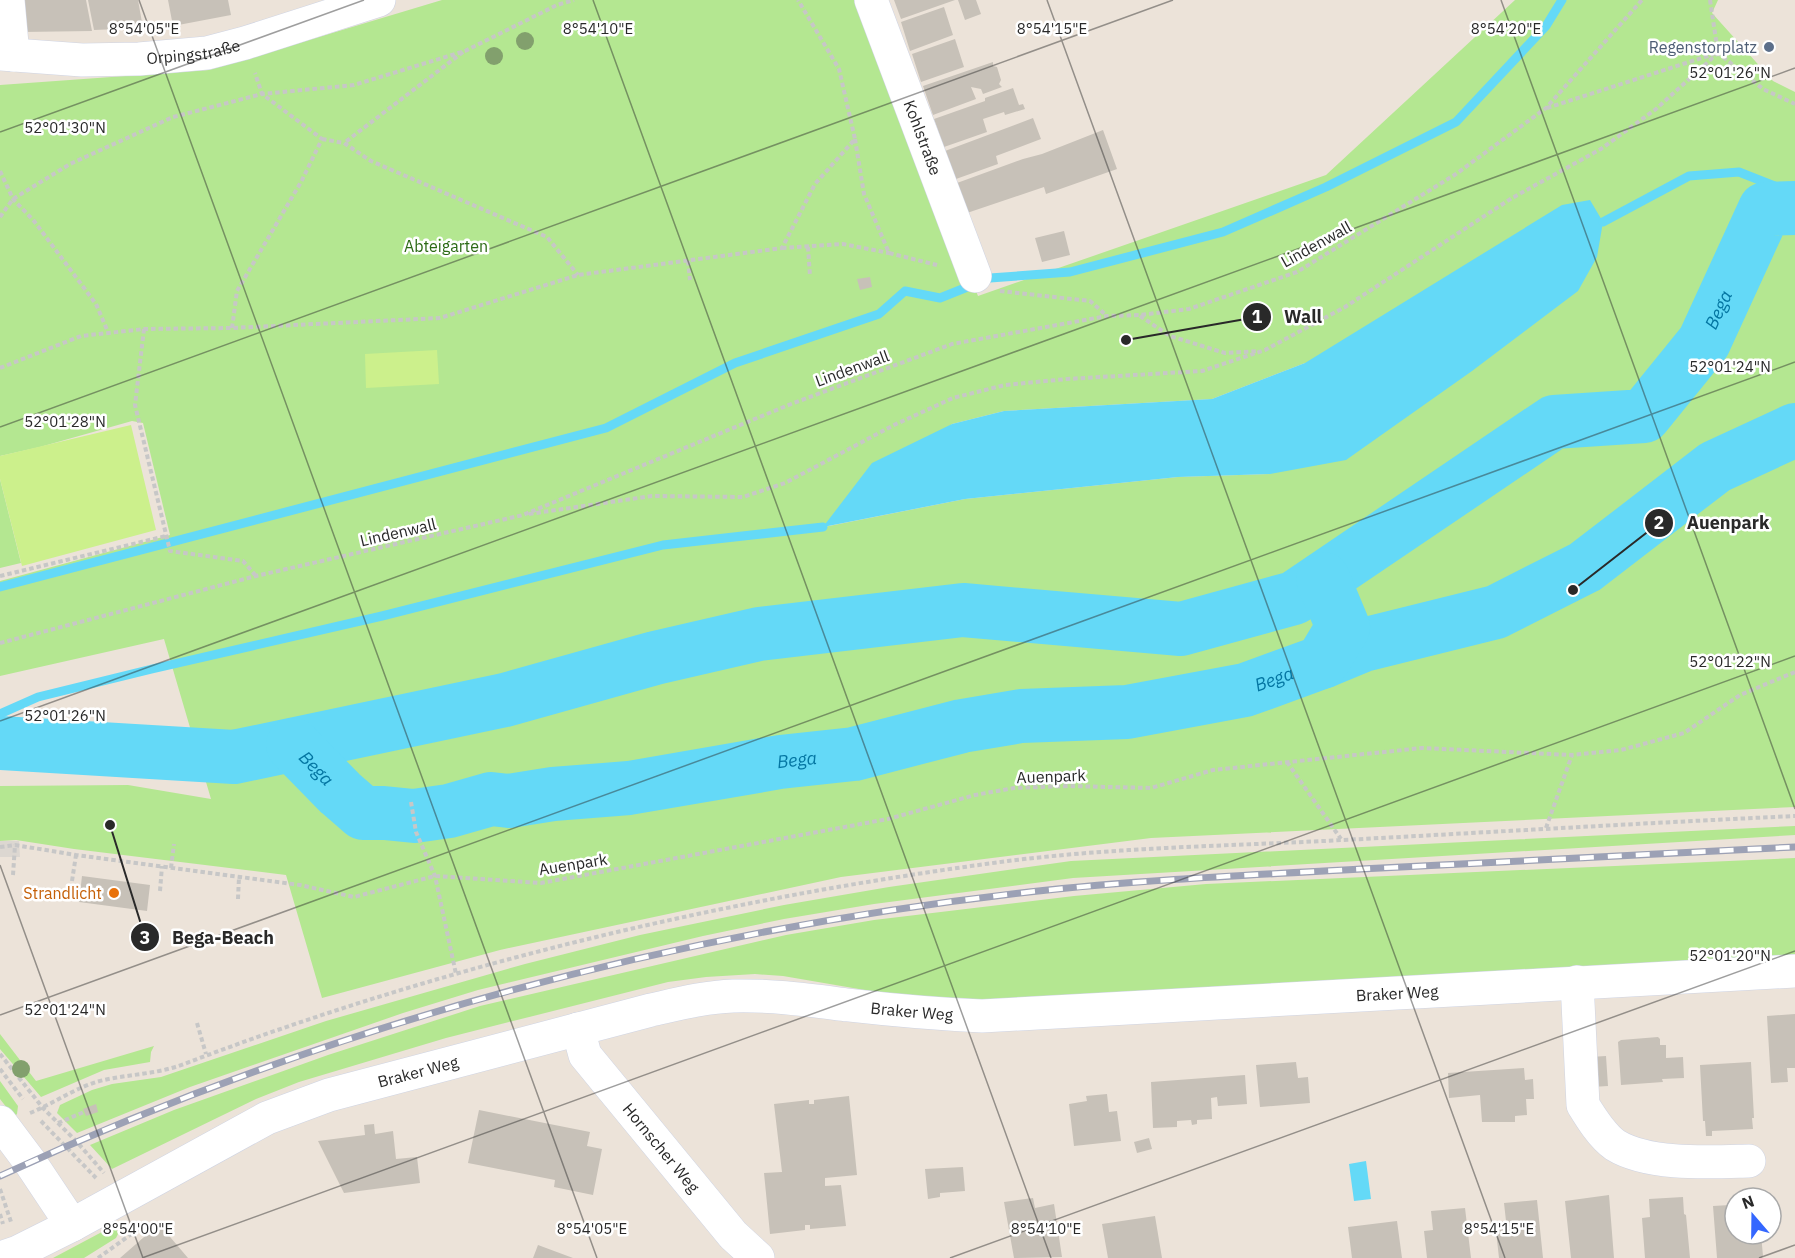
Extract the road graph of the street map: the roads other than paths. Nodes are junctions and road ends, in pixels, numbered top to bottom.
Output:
1 (8, 0) edge
2 (379, 0) edge
3 (871, 0) edge
4 (7, 54) edge
5 (980, 274) road end
6 (1795, 971) edge
7 (1577, 982) junction
8 (578, 1029) junction
9 (0, 1122) edge
10 (1749, 1161) dead end
11 (72, 1225) junction
12 (1, 1258) edge
13 (758, 1258) edge

1 - 4 street
2 - 4 street, Orpingstraße
3 - 5 street, Kohlstraße
6 - 7 street, Braker Weg
7 - 8 street, Braker Weg
7 - 10 street
8 - 11 street, Braker Weg
8 - 13 street, Hornscher Weg
9 - 11 street
11 - 12 street, Braker Weg

